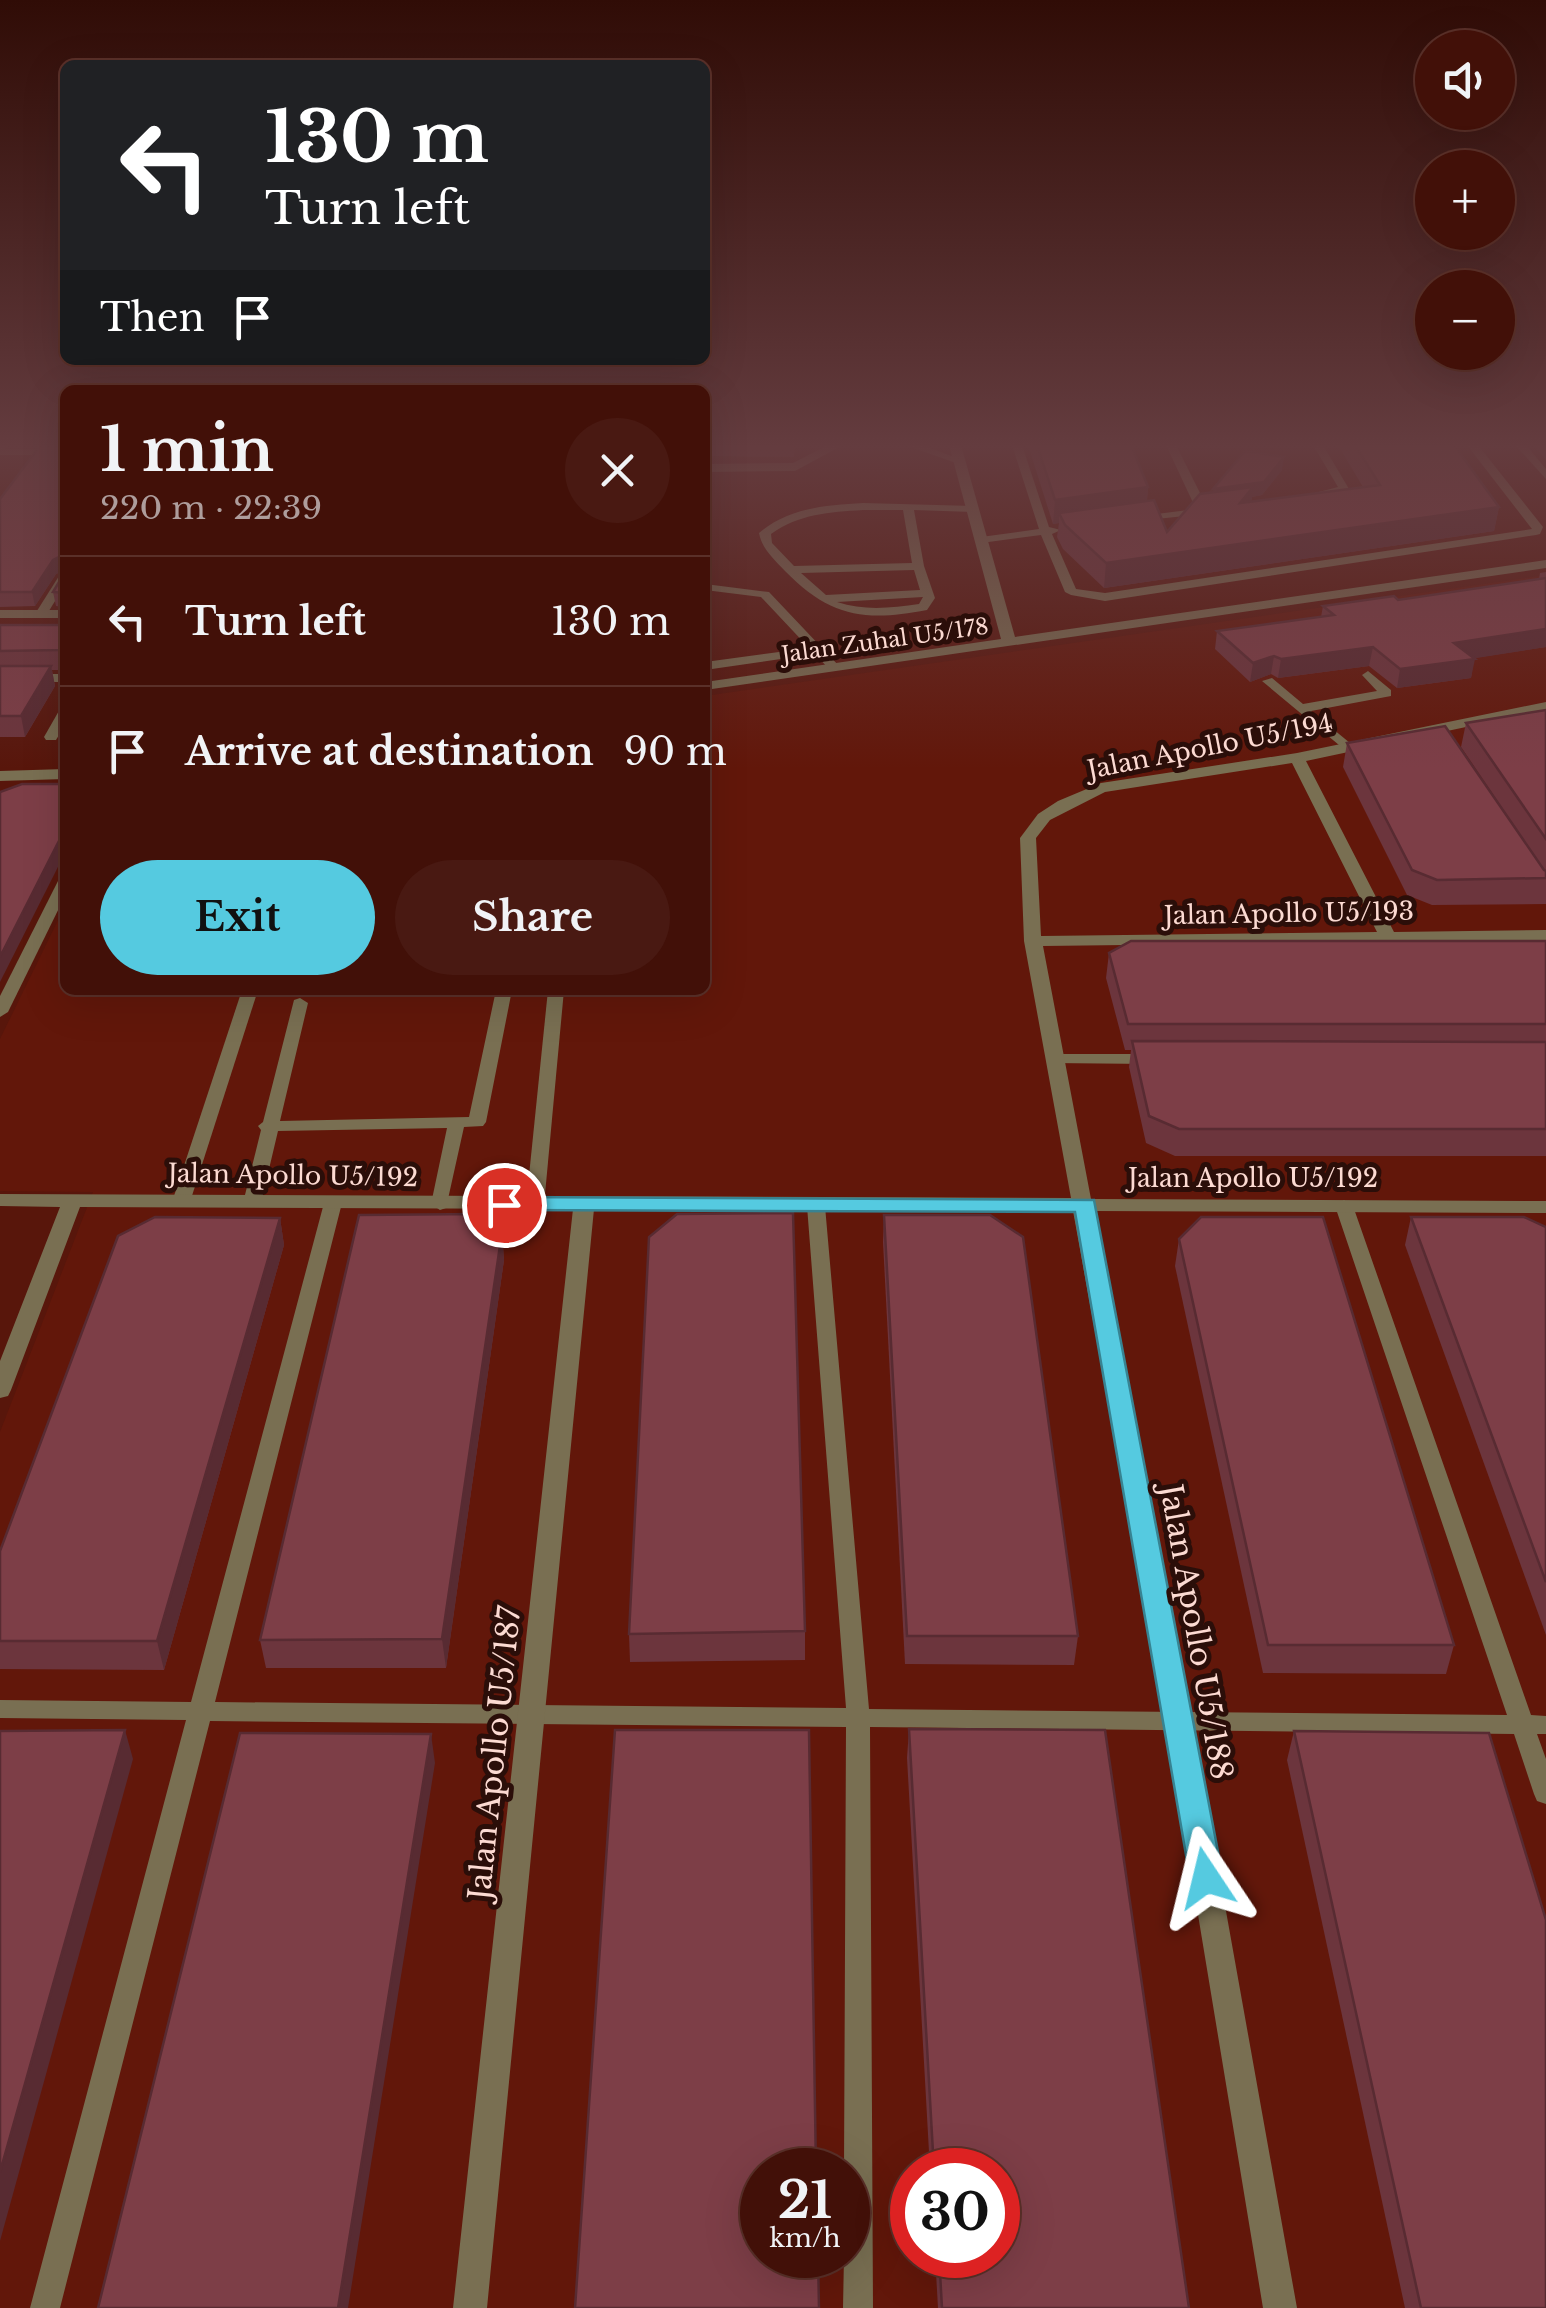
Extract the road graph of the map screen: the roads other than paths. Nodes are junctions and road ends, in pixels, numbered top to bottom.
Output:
1 (775, 553) edge
2 (916, 553) edge
3 (985, 553) edge
4 (1054, 553) edge
5 (1401, 553) edge
6 (1546, 564) edge
7 (918, 566) junction
8 (791, 570) junction
9 (60, 584) edge
10 (710, 588) edge
11 (0, 614) edge
12 (41, 614) junction
13 (60, 614) edge
14 (1009, 642) junction
15 (818, 650) junction
16 (710, 665) edge
17 (834, 667) junction
18 (1368, 675) edge
19 (0, 678) edge
20 (60, 678) edge
21 (1268, 681) edge
22 (710, 685) edge
23 (1546, 706) edge
24 (1304, 708) junction
25 (60, 721) edge
26 (1436, 727) junction
27 (51, 737) dead end
28 (1446, 743) edge
29 (1345, 746) junction
30 (1297, 758) junction
31 (60, 774) edge
32 (0, 776) edge
33 (60, 890) edge
34 (1546, 935) edge
35 (1388, 936) junction
36 (1033, 941) junction
37 (248, 995) edge
38 (503, 995) edge
39 (556, 995) edge
40 (300, 1003) dead end
41 (0, 1012) edge
42 (1056, 1059) junction
43 (1174, 1059) edge
44 (456, 1124) junction
45 (267, 1126) junction
46 (0, 1200) edge
47 (72, 1201) junction
48 (180, 1202) junction
49 (252, 1202) junction
50 (333, 1203) junction
51 (440, 1204) junction
52 (536, 1205) junction
53 (1085, 1205) junction
54 (584, 1206) junction
55 (816, 1206) junction
56 (1344, 1206) junction
57 (1546, 1207) edge
58 (0, 1390) edge
59 (0, 1709) edge
60 (197, 1713) junction
61 (532, 1715) junction
62 (858, 1718) junction
63 (1179, 1721) junction
64 (1535, 1725) edge
65 (1546, 1794) edge
66 (45, 2308) edge
67 (470, 2308) edge
68 (858, 2308) edge
69 (1280, 2308) edge

1 - 8 lane
2 - 7 lane
3 - 14 street
4 - 5 lane
6 - 14 street, Jalan Zuhal U5/178
7 - 8 lane
7 - 8 lane
9 - 12 lane
10 - 15 lane
11 - 12 street
12 - 13 street
14 - 17 street, Jalan Zuhal U5/178
15 - 16 lane
15 - 17 lane
17 - 22 street, Jalan Zuhal U5/178
18 - 24 lane
19 - 20 lane
21 - 24 lane
23 - 26 street, Jalan Apollo U5/194
24 - 29 lane
25 - 27 lane
26 - 28 lane
26 - 29 street, Jalan Apollo U5/194
29 - 30 street, Jalan Apollo U5/194
30 - 35 street
30 - 36 street, Jalan Apollo U5/194
31 - 32 street
33 - 41 lane
34 - 35 street, Jalan Apollo U5/193
35 - 36 street, Jalan Apollo U5/193
36 - 42 street, Jalan Apollo U5/194
37 - 48 lane
38 - 44 lane
39 - 52 lane
40 - 45 lane
42 - 43 lane
42 - 53 street, Jalan Apollo U5/194
44 - 45 lane
44 - 51 lane
45 - 49 lane
46 - 47 street, Jalan Apollo U5/192
47 - 48 street, Jalan Apollo U5/192
47 - 58 street
48 - 49 street, Jalan Apollo U5/192
49 - 50 street, Jalan Apollo U5/192
50 - 51 street, Jalan Apollo U5/192
50 - 60 lane
51 - 52 street, Jalan Apollo U5/192
52 - 54 street, Jalan Apollo U5/192
53 - 55 street, Jalan Apollo U5/192
53 - 56 street, Jalan Apollo U5/192
53 - 63 street, Jalan Apollo U5/188
54 - 55 street, Jalan Apollo U5/192
54 - 61 street, Jalan Apollo U5/187
55 - 62 lane
56 - 57 street, Jalan Apollo U5/192
56 - 64 lane
59 - 60 lane
60 - 61 lane
60 - 66 lane
61 - 62 lane
61 - 67 street, Jalan Apollo U5/187
62 - 63 lane
62 - 68 lane
63 - 64 lane
63 - 69 street, Jalan Apollo U5/188
64 - 65 lane

